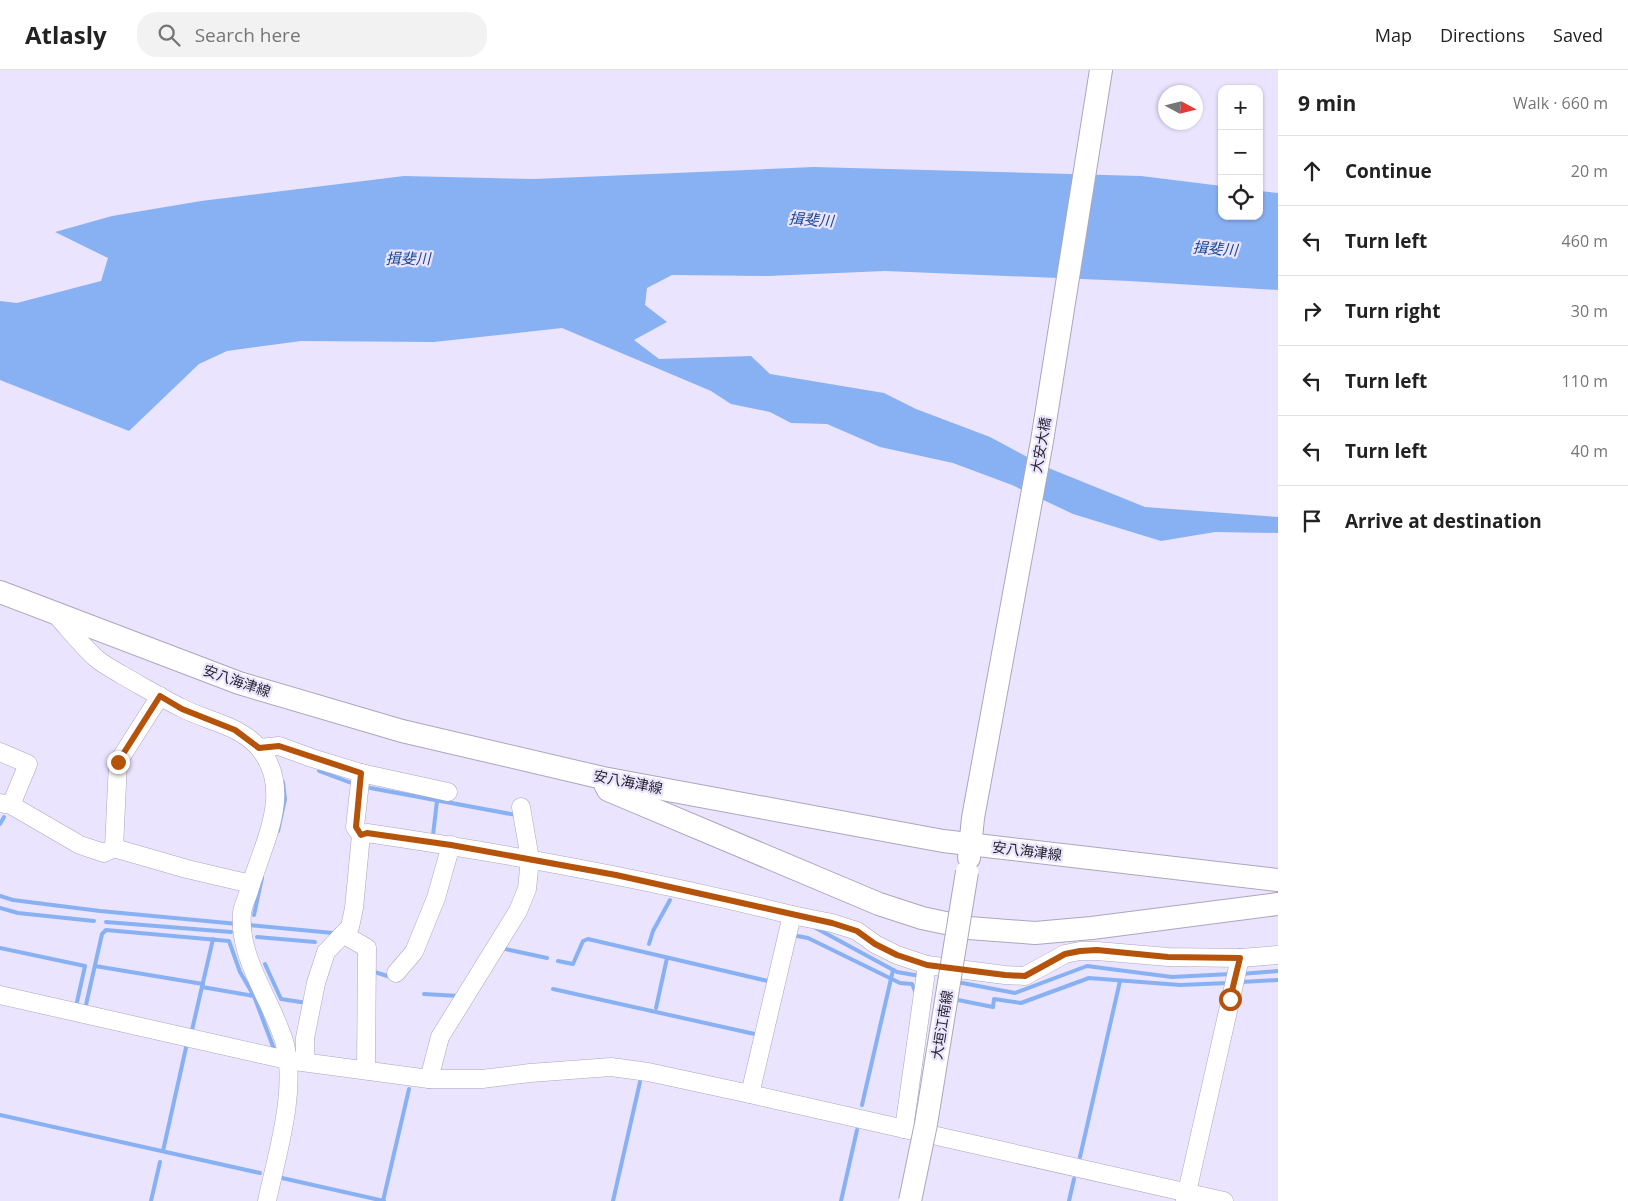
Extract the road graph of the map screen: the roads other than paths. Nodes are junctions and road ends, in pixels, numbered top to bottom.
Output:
1 (1101, 70) edge
2 (0, 592) edge
3 (56, 614) junction
4 (160, 696) junction
5 (259, 748) junction
6 (0, 752) edge
7 (361, 773) junction
8 (603, 778) junction
9 (448, 792) dead end
10 (5, 804) edge
11 (521, 808) dead end
12 (973, 818) joint
13 (361, 835) junction
14 (971, 844) junction
15 (451, 845) junction
16 (114, 848) junction
17 (530, 859) junction
18 (1278, 880) edge
19 (250, 884) junction
20 (1278, 904) edge
21 (792, 915) junction
22 (342, 934) junction
23 (1278, 955) edge
24 (1240, 958) junction
25 (927, 965) junction
26 (396, 973) dead end
27 (0, 995) edge
28 (287, 1060) junction
29 (305, 1062) junction
30 (366, 1070) junction
31 (429, 1079) junction
32 (750, 1094) junction
33 (938, 1136) dead end
34 (1186, 1197) edge
35 (267, 1201) edge
36 (910, 1201) edge
37 (1224, 1201) edge

1 - 12 main road, 大安大橋
2 - 3 main road, 安八海津線
3 - 4 street
3 - 8 main road, 安八海津線
4 - 5 street
4 - 16 street
5 - 7 street
5 - 19 street
6 - 10 street
7 - 9 street
7 - 13 street
8 - 14 main road, 安八海津線
8 - 20 main road
10 - 16 street
11 - 17 street
12 - 14 main road, 大垣江南線
13 - 15 street
13 - 22 street
14 - 18 main road, 安八海津線
14 - 36 main road, 大垣江南線, bridge
15 - 17 street
15 - 26 street
16 - 19 street
17 - 21 street
17 - 31 street
19 - 28 street
21 - 25 street
21 - 32 street
22 - 29 street
22 - 30 street
23 - 24 street
24 - 25 street
24 - 34 street
25 - 32 street
27 - 28 street
28 - 29 street
28 - 35 street
29 - 30 street
30 - 31 street
31 - 32 street
33 - 34 street
34 - 37 street

